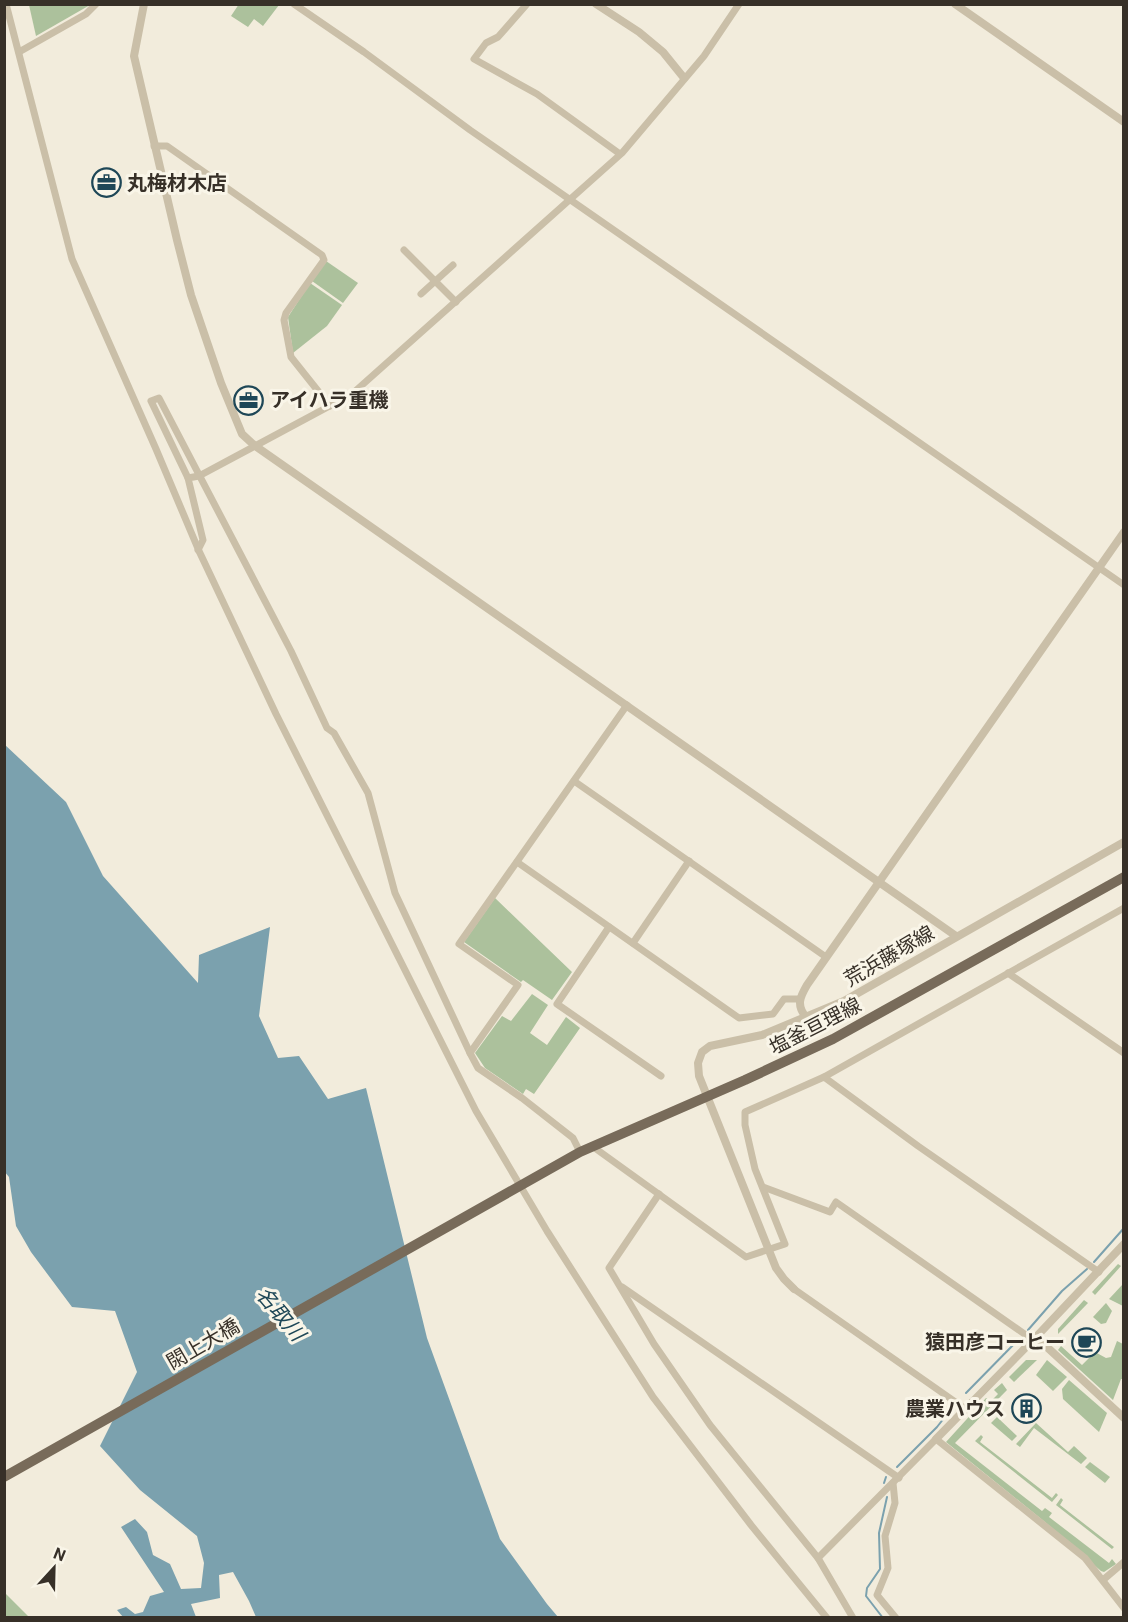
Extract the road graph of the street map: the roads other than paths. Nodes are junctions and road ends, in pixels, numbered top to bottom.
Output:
1 (6, 4) edge
2 (96, 4) edge
3 (144, 4) edge
4 (294, 4) edge
5 (527, 4) edge
6 (596, 4) edge
7 (739, 4) edge
8 (955, 4) edge
9 (19, 52) junction
10 (684, 78) junction
11 (1124, 122) edge
12 (154, 146) junction
13 (620, 154) junction
14 (571, 199) junction
15 (404, 250) dead end
16 (453, 265) dead end
17 (435, 281) junction
18 (421, 294) dead end
19 (456, 302) junction
20 (330, 406) junction
21 (254, 445) junction
22 (199, 476) junction
23 (188, 478) junction
24 (1124, 532) edge
25 (198, 550) junction
26 (1098, 567) junction
27 (1124, 585) edge
28 (627, 705) junction
29 (574, 781) junction
30 (1124, 843) edge
31 (689, 861) junction
32 (517, 862) junction
33 (1124, 877) edge
34 (878, 882) junction
35 (1124, 908) edge
36 (609, 927) junction
37 (956, 936) junction
38 (633, 943) junction
39 (826, 957) junction
40 (1008, 973) junction
41 (799, 999) junction
42 (806, 1017) junction
43 (470, 1053) junction
44 (1124, 1053) edge
45 (661, 1076) dead end
46 (824, 1077) junction
47 (707, 1095) junction
48 (592, 1146) junction
49 (580, 1152) junction
50 (516, 1187) junction
51 (763, 1187) junction
52 (659, 1194) junction
53 (1124, 1244) edge
54 (769, 1251) junction
55 (1115, 1253) junction
56 (1124, 1259) edge
57 (1099, 1272) junction
58 (618, 1284) junction
59 (794, 1289) joint
60 (1034, 1339) junction
61 (964, 1408) junction
62 (1124, 1418) edge
63 (936, 1439) junction
64 (4, 1477) edge
65 (896, 1481) junction
66 (818, 1558) junction
67 (1124, 1562) edge
68 (1103, 1580) junction
69 (1124, 1608) edge
70 (827, 1617) edge
71 (853, 1617) edge
72 (896, 1617) edge

1 - 9 street
2 - 9 street
3 - 12 street
4 - 14 street
5 - 13 street
6 - 10 street
7 - 10 street
8 - 11 street
9 - 25 street
10 - 13 street
12 - 20 street
12 - 21 street
13 - 14 street
14 - 19 street
14 - 26 street
15 - 17 street
16 - 17 street
17 - 18 street
17 - 19 street
19 - 20 street
20 - 21 street
21 - 22 street
21 - 28 street
22 - 23 street
22 - 23 street
22 - 43 street
23 - 25 street
24 - 26 street
25 - 50 street
26 - 27 street
26 - 34 street
28 - 29 street
28 - 34 street
29 - 31 street
29 - 32 street
30 - 37 street, 荒浜藤塚線
31 - 38 street
31 - 39 street
32 - 36 street
32 - 43 street
33 - 47 main road, 塩釜亘理線
34 - 37 street
34 - 39 street
35 - 40 street
36 - 38 street
36 - 45 street
37 - 42 street, 荒浜藤塚線
38 - 41 street
39 - 41 street
40 - 44 street
40 - 46 street
41 - 42 street
42 - 47 street, 荒浜藤塚線
43 - 49 street
46 - 51 street
46 - 57 street
47 - 48 main road, 塩釜亘理線
47 - 54 street
48 - 49 main road, 塩釜亘理線
48 - 52 street
49 - 50 main road, 塩釜亘理線
50 - 64 main road, 閖上大橋
50 - 70 street
51 - 54 street
51 - 60 street
52 - 54 street
52 - 58 street
53 - 55 street
54 - 59 street
55 - 56 street
55 - 57 street
57 - 60 street
58 - 65 street
58 - 66 street
59 - 61 street
60 - 61 street
60 - 62 street
61 - 63 street
63 - 65 street
63 - 68 street
65 - 66 street
65 - 72 street
66 - 71 street
67 - 68 street
68 - 69 street

